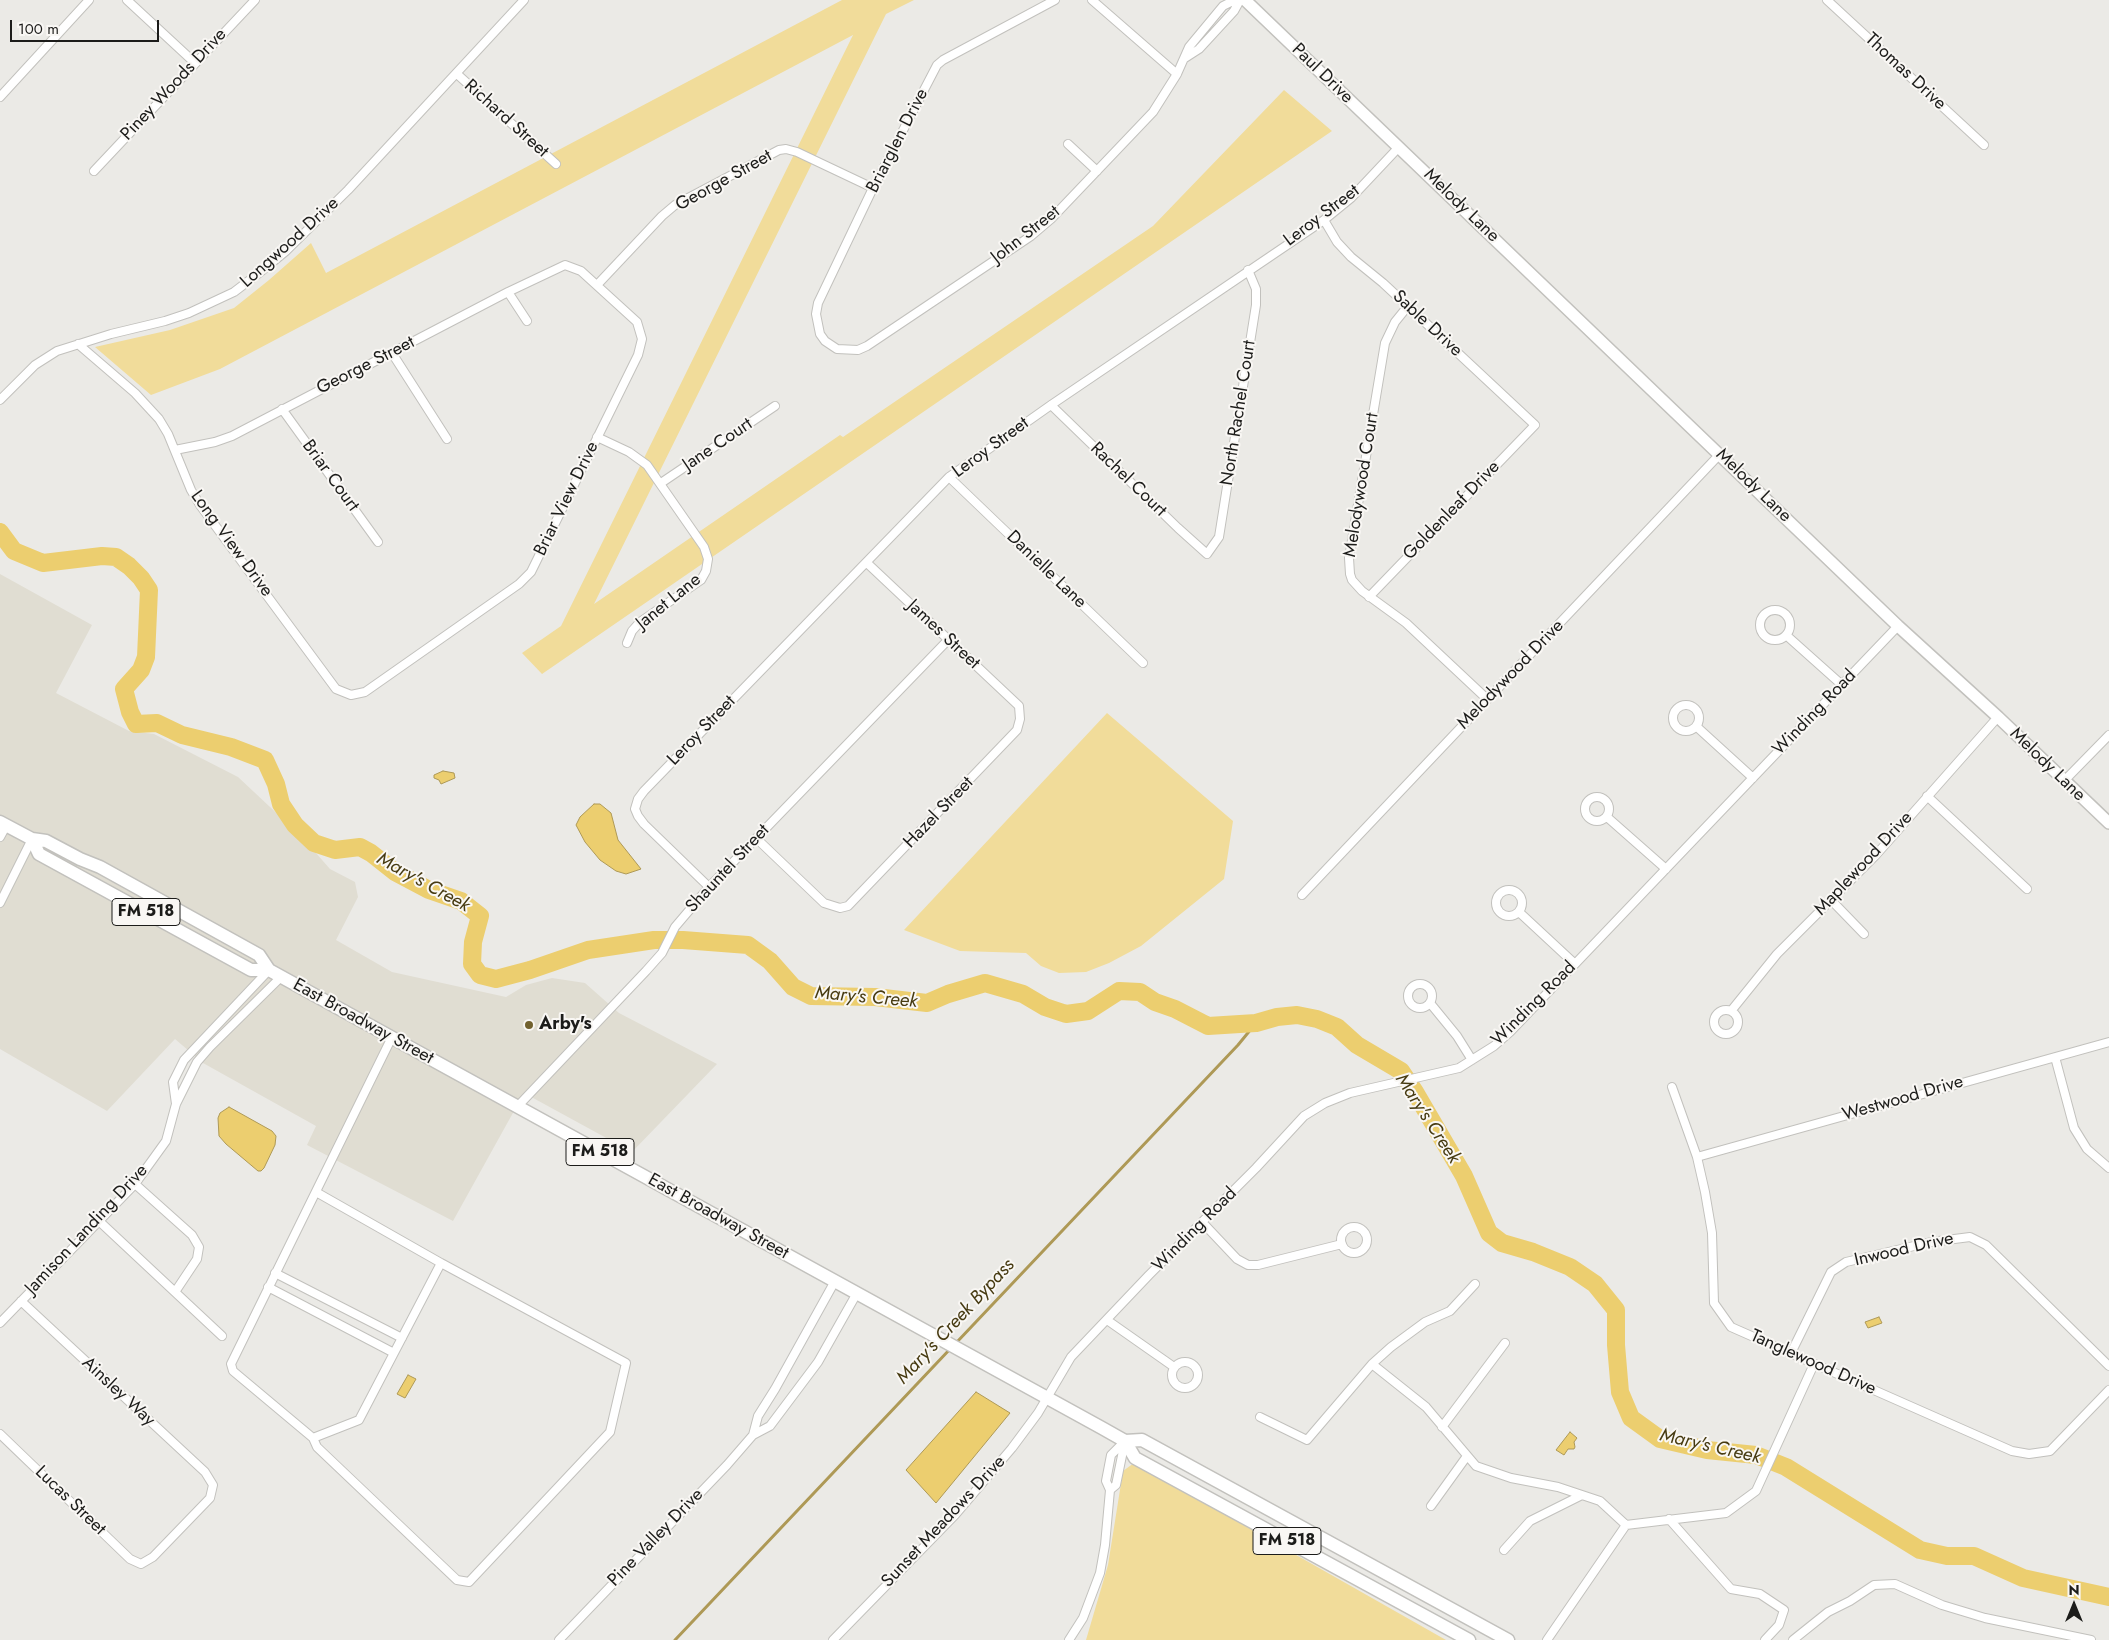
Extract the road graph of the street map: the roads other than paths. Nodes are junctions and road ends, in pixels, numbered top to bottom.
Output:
1 (89, 0) edge
2 (127, 0) edge
3 (255, 0) edge
4 (512, 0) edge
5 (1055, 0) edge
6 (1092, 0) edge
7 (1235, 0) edge
8 (1240, 0) edge
9 (1245, 0) edge
10 (1827, 0) edge
11 (521, 3) edge
12 (1185, 58) junction
13 (195, 63) junction
14 (457, 74) junction
15 (1176, 74) junction
16 (0, 97) edge
17 (1068, 144) dead end
18 (1984, 145) dead end
19 (1399, 147) junction
20 (556, 164) dead end
21 (94, 170) dead end
22 (1097, 171) junction
23 (873, 188) junction
24 (1324, 220) junction
25 (1248, 270) junction
26 (552, 271) joint
27 (598, 285) junction
28 (508, 292) junction
29 (1408, 306) junction
30 (527, 321) dead end
31 (825, 341) joint
32 (78, 344) junction
33 (392, 353) junction
34 (0, 400) edge
35 (1051, 405) junction
36 (775, 406) dead end
37 (282, 409) junction
38 (1535, 426) joint
39 (598, 437) junction
40 (447, 439) dead end
41 (175, 450) junction
42 (1720, 454) junction
43 (949, 477) junction
44 (661, 484) junction
45 (378, 542) dead end
46 (1207, 554) joint
47 (867, 563) junction
48 (1369, 597) junction
49 (1898, 626) junction
50 (1786, 635) dead end
51 (948, 640) junction
52 (627, 643) dead end
53 (1143, 663) dead end
54 (1842, 685) junction
55 (351, 695) joint
56 (1487, 699) junction
57 (1019, 706) joint
58 (1998, 717) junction
59 (1697, 727) dead end
60 (2109, 735) edge
61 (1753, 778) junction
62 (2064, 781) junction
63 (1927, 796) junction
64 (1607, 817) dead end
65 (2109, 824) edge
66 (2, 828) edge
67 (32, 839) junction
68 (757, 839) junction
69 (1666, 869) junction
70 (709, 887) junction
71 (2027, 889) dead end
72 (112, 894) junction
73 (1302, 895) dead end
74 (1832, 901) junction
75 (0, 902) edge
76 (1519, 912) dead end
77 (202, 923) junction
78 (1864, 934) dead end
79 (1575, 964) junction
80 (269, 970) junction
81 (281, 977) junction
82 (1430, 1003) dead end
83 (1731, 1011) dead end
84 (392, 1037) junction
85 (2109, 1042) edge
86 (2055, 1057) junction
87 (1472, 1060) junction
88 (1672, 1087) dead end
89 (176, 1104) junction
90 (517, 1107) junction
91 (1697, 1157) junction
92 (2109, 1168) edge
93 (135, 1184) junction
94 (316, 1192) junction
95 (99, 1220) junction
96 (1202, 1222) junction
97 (1342, 1244) dead end
98 (441, 1263) junction
99 (275, 1274) junction
100 (835, 1281) junction
101 (1475, 1284) dead end
102 (268, 1287) junction
103 (175, 1292) junction
104 (857, 1293) junction
105 (21, 1301) junction
106 (1107, 1320) junction
107 (0, 1323) edge
108 (222, 1336) dead end
109 (402, 1338) junction
110 (1505, 1343) dead end
111 (394, 1353) junction
112 (1790, 1353) junction
113 (1372, 1364) junction
114 (1814, 1364) junction
115 (2109, 1366) edge
116 (1174, 1368) dead end
117 (2109, 1390) edge
118 (1047, 1398) junction
119 (1260, 1417) dead end
120 (1442, 1427) junction
121 (0, 1434) edge
122 (753, 1435) junction
123 (313, 1438) junction
124 (1124, 1441) junction
125 (1467, 1456) junction
126 (1582, 1495) junction
127 (1431, 1506) dead end
128 (1669, 1519) junction
129 (1626, 1525) junction
130 (1504, 1550) dead end
131 (141, 1564) joint
132 (559, 1640) edge
133 (833, 1640) edge
134 (1070, 1640) edge
135 (1469, 1640) edge
136 (1508, 1640) edge
137 (1547, 1640) edge
138 (1765, 1640) edge
139 (1793, 1640) edge
140 (2091, 1640) edge

1 - 16 street
2 - 13 street
3 - 13 street, Piney Woods Drive
4 - 11 street
5 - 23 street, Briarglen Drive
6 - 15 street
7 - 12 street, John Street
8 - 12 street, John Street
9 - 19 street, Paul Drive
10 - 18 street, Thomas Drive
11 - 14 street, Longwood Drive
12 - 15 street, John Street
13 - 21 street, Piney Woods Drive
14 - 20 street, Richard Street
14 - 32 street, Longwood Drive
15 - 22 street, John Street
17 - 22 street
19 - 24 street, Leroy Street
19 - 42 street, Melody Lane
22 - 31 street, John Street
23 - 27 street, George Street
23 - 31 street, Briarglen Drive
24 - 25 street, Leroy Street
24 - 29 street, Sable Drive
25 - 35 street, Leroy Street
25 - 46 street, North Rachel Court
26 - 27 street, Briar View Drive
26 - 28 street, George Street
27 - 39 street, Briar View Drive
28 - 30 street
28 - 33 street, George Street
29 - 38 street, Sable Drive
29 - 48 street, Melodywood Court
32 - 34 street, Longwood Drive
32 - 41 street, Long View Drive
33 - 37 street, George Street
33 - 40 street
35 - 43 street, Leroy Street
35 - 46 street, Rachel Court
36 - 44 street, Jane Court
37 - 41 street, George Street
37 - 45 street, Briar Court
38 - 48 street, Goldenleaf Drive
39 - 44 street, Janet Lane
39 - 55 street, Briar View Drive
41 - 55 street, Long View Drive
42 - 49 street, Melody Lane
42 - 56 street, Melodywood Drive
43 - 47 street, Leroy Street
43 - 53 street, Danielle Lane
44 - 52 street, Janet Lane
47 - 51 street, James Street
47 - 70 street, Leroy Street
48 - 56 street, Melodywood Court
49 - 54 street, Winding Road
49 - 58 street, Melody Lane
50 - 54 street
51 - 57 street, James Street
51 - 68 street, Shauntel Street
54 - 61 street, Winding Road
56 - 73 street, Melodywood Drive
57 - 68 street, Hazel Street
58 - 62 street, Melody Lane
58 - 63 street, Maplewood Drive
59 - 61 street
60 - 62 street
61 - 69 street, Winding Road
62 - 65 street, Melody Lane
63 - 71 street
63 - 74 street, Maplewood Drive
64 - 69 street
66 - 67 main road, East Broadway Street / FM 518
67 - 72 main road, East Broadway Street / FM 518
67 - 75 street
67 - 77 main road, East Broadway Street / FM 518
68 - 70 street, Shauntel Street
69 - 79 street, Winding Road
70 - 90 street, Shauntel Street
72 - 77 main road
72 - 80 main road, East Broadway Street / FM 518
74 - 78 street
74 - 83 street, Maplewood Drive
76 - 79 street
77 - 80 main road, East Broadway Street / FM 518
79 - 87 street, Winding Road
80 - 81 main road, East Broadway Street / FM 518
80 - 89 street, Jamison Landing Drive
81 - 84 main road, East Broadway Street / FM 518
81 - 89 street, Jamison Landing Drive
82 - 87 street
84 - 90 main road, East Broadway Street / FM 518
84 - 94 street
85 - 86 street, Westwood Drive
86 - 91 street, Westwood Drive
86 - 92 street
87 - 96 street, Winding Road
88 - 91 street, Tanglewood Drive
89 - 93 street, Jamison Landing Drive
90 - 100 main road, East Broadway Street / FM 518
91 - 112 street, Tanglewood Drive
93 - 95 street, Jamison Landing Drive
93 - 103 street
94 - 98 street
94 - 99 street
95 - 103 street
95 - 105 street, Jamison Landing Drive
96 - 97 street
96 - 106 street, Winding Road
98 - 109 street
98 - 123 street
99 - 102 street
99 - 109 street
100 - 104 main road, East Broadway Street / FM 518
100 - 122 street, Pine Valley Drive
101 - 113 street
102 - 111 street
102 - 123 street
103 - 108 street
104 - 118 main road, East Broadway Street / FM 518
104 - 122 street, Pine Valley Drive
105 - 107 street, Jamison Landing Drive
105 - 131 street, Ainsley Way
106 - 116 street
106 - 118 street, Winding Road
109 - 111 street
110 - 120 street
111 - 123 street
112 - 114 street, Tanglewood Drive
112 - 115 street, Inwood Drive
113 - 119 street
113 - 120 street
114 - 117 street, Tanglewood Drive
114 - 128 street
118 - 124 main road, FM 518
118 - 133 street, Sunset Meadows Drive
120 - 125 street
121 - 131 street, Lucas Street
122 - 132 street, Pine Valley Drive
124 - 134 street
124 - 135 main road, FM 518
124 - 136 main road, FM 518
125 - 126 street
125 - 127 street
126 - 129 street
126 - 130 street
128 - 129 street
128 - 138 street
129 - 137 street
139 - 140 street

